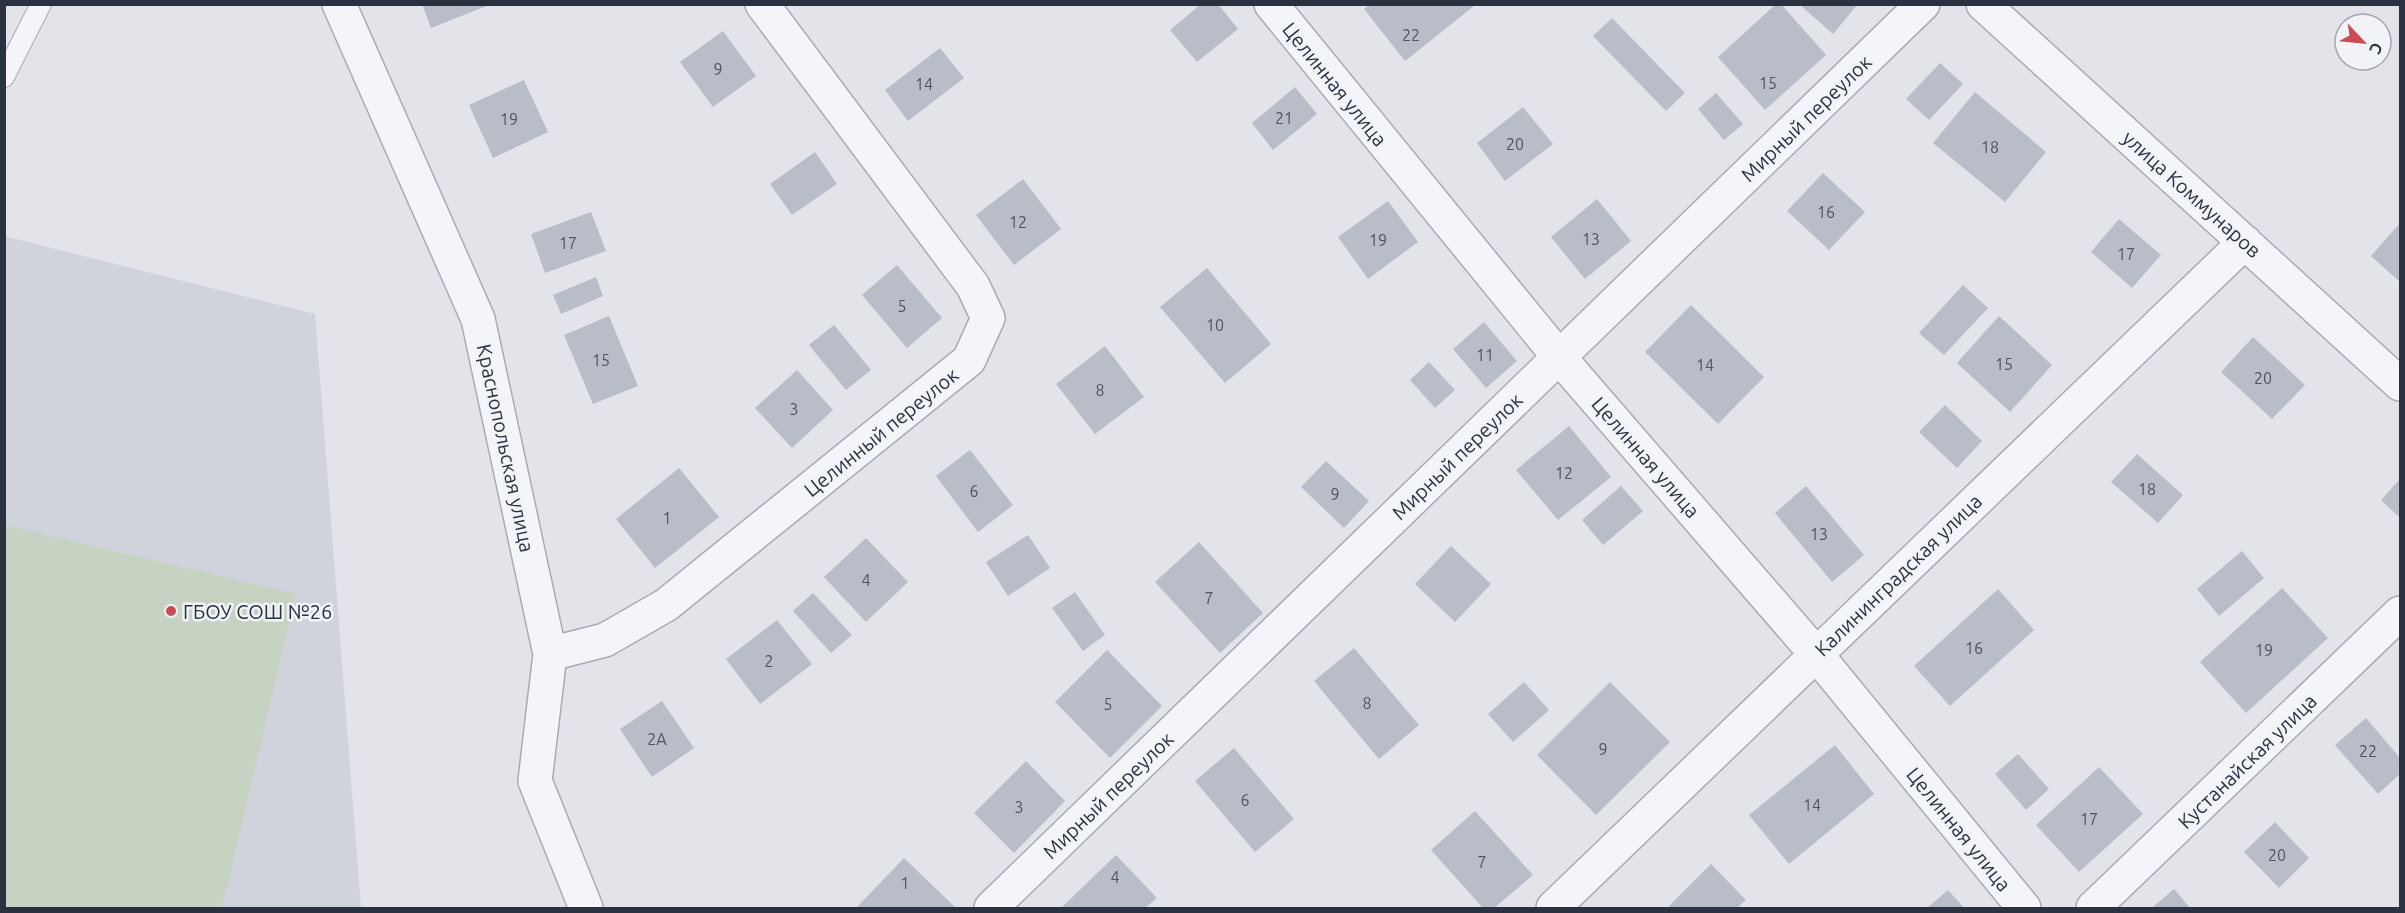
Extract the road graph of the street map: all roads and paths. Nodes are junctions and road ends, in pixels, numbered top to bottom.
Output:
1 (41, 4) edge
2 (339, 4) edge
3 (762, 4) edge
4 (1271, 4) edge
5 (1923, 4) edge
6 (1983, 4) edge
7 (4, 77) edge
8 (2245, 243) junction
9 (1559, 357) junction
10 (2400, 384) edge
11 (2400, 613) edge
12 (550, 654) junction
13 (1816, 654) junction
14 (586, 909) edge
15 (991, 909) edge
16 (1553, 909) edge
17 (2024, 909) edge
18 (2093, 909) edge

1 - 7 lane
2 - 12 street, Краснопольская улица
3 - 12 street, Целинный переулок
4 - 9 street, Целинная улица
5 - 9 street, Мирный переулок
6 - 8 street, улица Коммунаров
8 - 10 street, улица Коммунаров
8 - 13 street, Калининградская улица
9 - 13 street, Целинная улица
9 - 15 street, Мирный переулок
11 - 18 street, Кустанайская улица
12 - 14 street, Краснопольская улица
13 - 16 street, Калининградская улица
13 - 17 street, Целинная улица

